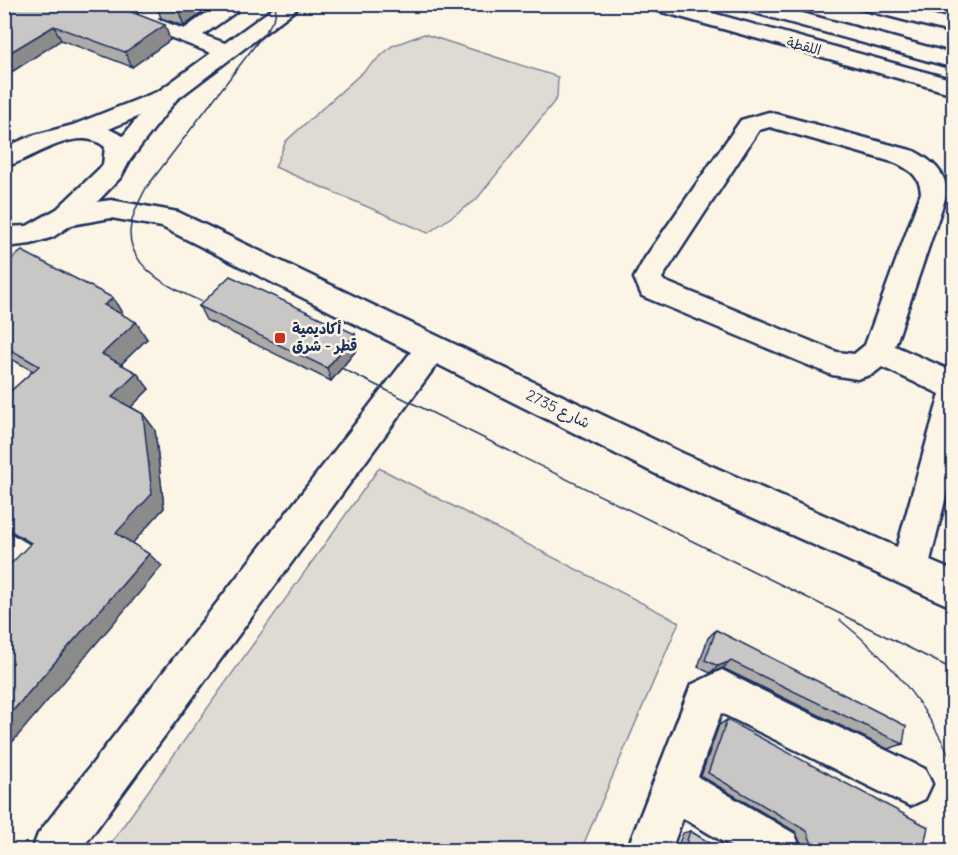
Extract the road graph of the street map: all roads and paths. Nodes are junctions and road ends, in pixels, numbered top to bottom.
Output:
1 (165, 4) edge
2 (229, 4) edge
3 (293, 4) edge
4 (655, 4) edge
5 (744, 4) edge
6 (864, 4) edge
7 (264, 15) edge
8 (954, 27) edge
9 (186, 37) junction
10 (226, 51) junction
11 (954, 61) edge
12 (954, 87) edge
13 (168, 95) junction
14 (81, 131) junction
15 (4, 159) edge
16 (125, 174) junction
17 (66, 217) junction
18 (168, 219) junction
19 (4, 237) edge
20 (433, 347) junction
21 (878, 352) junction
22 (954, 386) edge
23 (954, 397) edge
24 (909, 570) junction
25 (954, 590) edge
26 (910, 784) dead end
27 (673, 787) junction
28 (54, 850) edge
29 (649, 850) edge
30 (779, 850) edge

1 - 9 street
2 - 9 street
3 - 7 street
4 - 12 street, اللقطة
5 - 11 street, اللقطة
6 - 8 street
7 - 10 street
9 - 10 street
10 - 13 street
13 - 14 street
13 - 16 street
14 - 15 street
14 - 16 street, شارع 2735
16 - 17 street
16 - 18 street, شارع 2735
17 - 18 street, شارع 2735
17 - 19 street
18 - 20 street, شارع 2735
20 - 24 street, شارع 2735
20 - 28 street
21 - 21 street
21 - 22 street
23 - 24 street
24 - 25 street, شارع 2735
26 - 27 street
27 - 29 street
27 - 30 street

